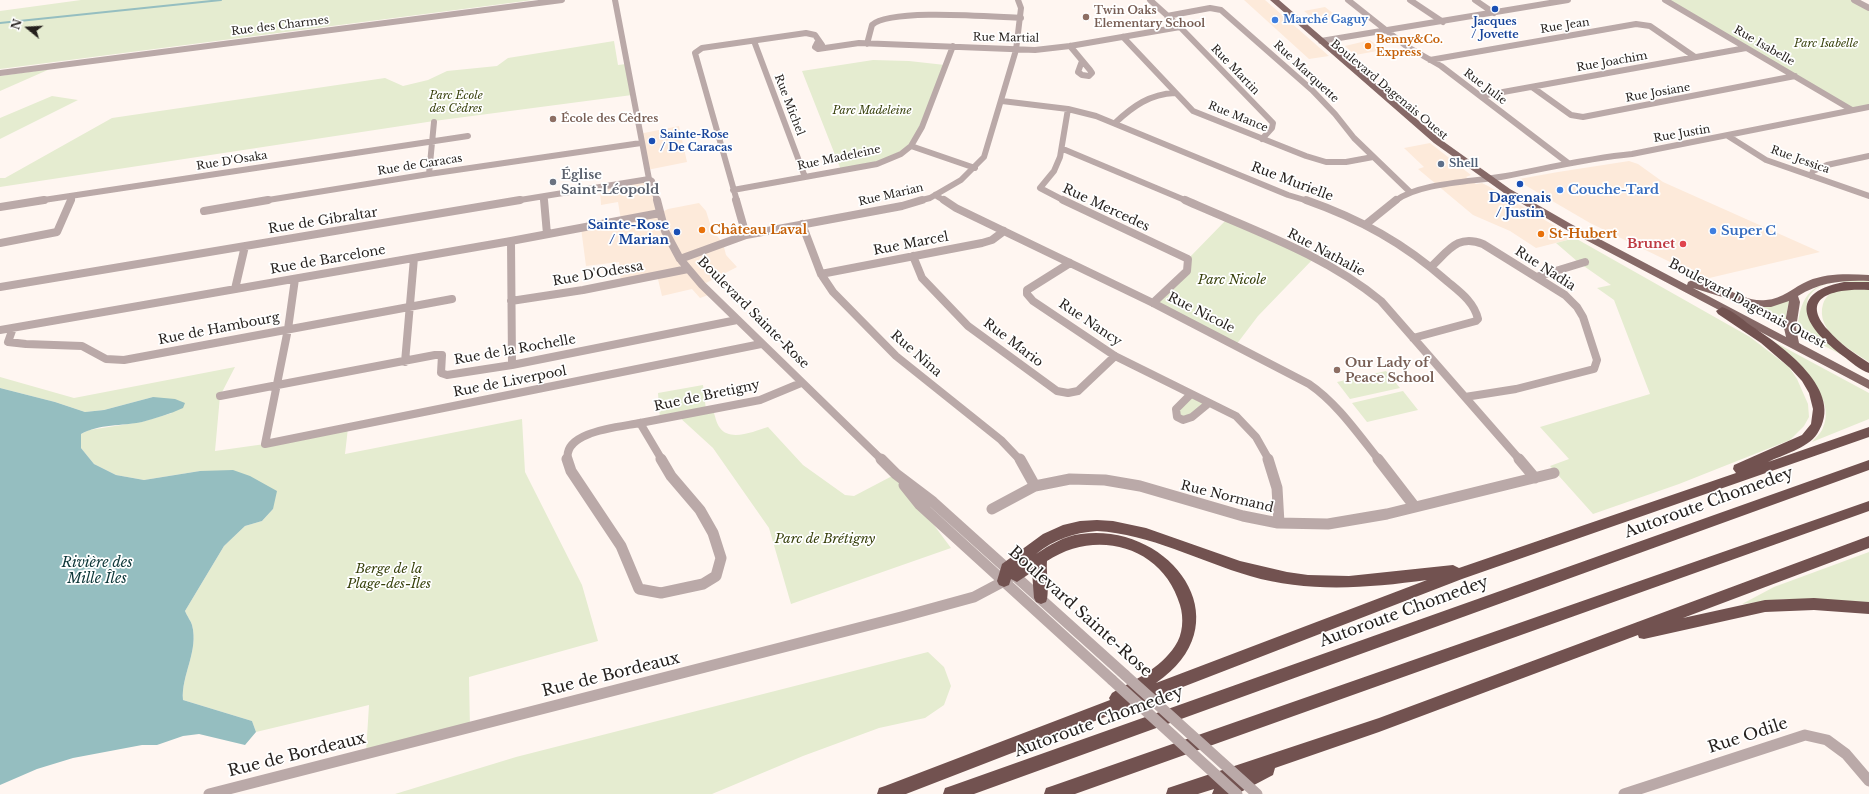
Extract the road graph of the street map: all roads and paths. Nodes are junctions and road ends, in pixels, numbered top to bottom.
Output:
1 (562, 0) edge
2 (615, 0) edge
3 (1018, 0) edge
4 (1150, 0) edge
5 (1274, 0) edge
6 (1283, 0) edge
7 (1348, 0) edge
8 (1410, 0) edge
9 (1475, 0) edge
10 (1536, 0) edge
11 (1568, 0) edge
12 (1665, 0) edge
13 (1854, 0) edge
14 (1543, 4) junction
15 (1869, 8) edge
16 (1494, 13) junction
17 (1167, 16) junction
18 (1021, 18) junction
19 (1443, 22) junction
20 (1180, 27) junction
21 (1388, 31) junction
22 (1123, 37) junction
23 (754, 41) junction
24 (1327, 42) junction
25 (867, 44) junction
26 (953, 46) junction
27 (1070, 46) junction
28 (1746, 48) junction
29 (1016, 50) junction
30 (1695, 57) junction
31 (1430, 60) junction
32 (1082, 61) dead end
33 (0, 72) edge
34 (1795, 76) junction
35 (1532, 87) junction
36 (1175, 93) junction
37 (1481, 96) junction
38 (1002, 101) junction
39 (1869, 107) edge
40 (1068, 109) junction
41 (1852, 110) junction
42 (434, 122) dead end
43 (1115, 123) junction
44 (468, 136) dead end
45 (1728, 136) junction
46 (1262, 139) junction
47 (432, 142) junction
48 (641, 143) junction
49 (911, 146) junction
50 (1063, 149) junction
51 (1869, 156) edge
52 (1373, 157) junction
53 (1568, 163) junction
54 (975, 168) junction
55 (428, 174) junction
56 (1498, 176) junction
57 (1811, 176) junction
58 (805, 177) junction
59 (1487, 178) junction
60 (649, 179) junction
61 (733, 190) junction
62 (1410, 192) junction
63 (935, 195) junction
64 (73, 196) junction
65 (1869, 196) edge
66 (544, 197) junction
67 (0, 207) edge
68 (204, 211) dead end
69 (660, 213) junction
70 (802, 224) junction
71 (1364, 225) junction
72 (1004, 231) junction
73 (547, 234) junction
74 (746, 235) junction
75 (511, 241) junction
76 (0, 243) edge
77 (245, 246) junction
78 (913, 256) junction
79 (414, 258) junction
80 (680, 258) junction
81 (1585, 262) dead end
82 (1070, 263) junction
83 (1432, 266) junction
84 (688, 269) junction
85 (821, 274) junction
86 (1536, 277) junction
87 (1869, 278) edge
88 (295, 279) junction
89 (1692, 284) junction
90 (1869, 286) edge
91 (0, 287) edge
92 (235, 289) junction
93 (1698, 295) junction
94 (1792, 295) junction
95 (452, 299) dead end
96 (511, 301) junction
97 (1153, 303) junction
98 (408, 307) junction
99 (1722, 311) joint
100 (737, 320) junction
101 (13, 328) junction
102 (288, 329) junction
103 (0, 330) edge
104 (1413, 338) junction
105 (1792, 340) junction
106 (761, 344) junction
107 (1115, 356) junction
108 (405, 362) junction
109 (512, 365) junction
110 (1869, 369) edge
111 (1869, 377) edge
112 (801, 383) junction
113 (1869, 385) edge
114 (275, 386) junction
115 (1190, 395) junction
116 (220, 396) dead end
117 (1465, 397) junction
118 (1208, 403) junction
119 (640, 423) junction
120 (1869, 432) edge
121 (1869, 465) edge
122 (1554, 473) dead end
123 (1536, 478) junction
124 (1035, 486) junction
125 (1680, 497) junction
126 (1869, 506) edge
127 (1414, 507) junction
128 (992, 509) dead end
129 (1279, 523) junction
130 (1869, 542) edge
131 (1040, 558) junction
132 (1476, 568) junction
133 (1009, 575) junction
134 (1041, 598) junction
135 (1869, 608) edge
136 (1596, 644) junction
137 (1088, 717) junction
138 (1300, 752) junction
139 (1869, 781) edge
140 (1647, 790) edge
141 (209, 794) edge
142 (885, 794) edge
143 (951, 794) edge
144 (1052, 794) edge
145 (1174, 794) edge
146 (1220, 794) edge
147 (1237, 794) edge
148 (1257, 794) edge
149 (1624, 794) edge

1 - 33 street, Rue des Charmes
2 - 48 street, Boulevard Sainte-Rose
3 - 18 street, Rue Marian
4 - 17 street, Rue Martin
5 - 24 main road, Boulevard Dagenais Ouest
6 - 24 main road, Boulevard Dagenais Ouest
7 - 21 street, Rue Julie
8 - 19 street
9 - 16 street
10 - 14 street
11 - 14 street
12 - 28 street, Rue Isabelle
13 - 15 street
14 - 16 street
16 - 19 street
17 - 20 street, Rue Martin
17 - 52 street, Rue Marquette
18 - 25 street
18 - 29 street, Rue Marian
19 - 21 street
20 - 22 street, Rue Martial
20 - 46 street, Rue Martin
21 - 24 street
21 - 31 street, Rue Julie
22 - 27 street, Rue Martial
22 - 36 street, Rue Mance
23 - 25 street, Rue Martial
23 - 58 street, Rue Michel
23 - 61 street, Rue Martial
24 - 56 main road, Boulevard Dagenais Ouest
24 - 59 main road, Boulevard Dagenais Ouest
25 - 26 street, Rue Martial
26 - 29 street, Rue Martial
26 - 49 street, Rue Madeleine
27 - 29 street, Rue Martial
27 - 32 street
28 - 30 street, Rue Joachim
28 - 34 street, Rue Isabelle
29 - 38 street, Rue Marian
30 - 31 street, Rue Jean
30 - 35 street, Rue Joachim
31 - 37 street, Rue Julie
34 - 35 street, Rue Josiane
34 - 41 street, Rue Isabelle
35 - 37 street, Rue Joachim
36 - 43 street
36 - 46 street, Rue Mance
37 - 53 street, Rue Julie
38 - 40 street, Rue Murielle
38 - 54 street, Rue Marian
39 - 41 street, Rue Justin
40 - 43 street, Rue Murielle
40 - 50 street, Rue Mercedes
41 - 45 street, Rue Justin
42 - 47 street
43 - 71 street, Rue Murielle
44 - 47 street, Rue D'Osaka
45 - 53 street, Rue Justin
45 - 57 street, Rue Jessica
46 - 52 street, Rue Mance
47 - 55 street
47 - 64 street, Rue D'Osaka
48 - 55 street, Rue de Caracas
48 - 60 street, Boulevard Sainte-Rose
49 - 54 street
49 - 58 street, Rue Madeleine
50 - 97 street, Rue Mercedes
50 - 104 street, Rue Nathalie
51 - 57 street
52 - 62 street, Rue Marquette
53 - 56 street, Rue Justin
54 - 63 street, Rue Marian
55 - 68 street, Rue de Caracas
56 - 59 street
56 - 89 main road, Boulevard Dagenais Ouest
57 - 65 street, Rue Jessica
58 - 61 street, Rue Madeleine
59 - 62 street
59 - 93 main road, Boulevard Dagenais Ouest
60 - 66 street, Rue de Gibraltar
60 - 69 street, Boulevard Sainte-Rose
61 - 74 street, Rue Martial
62 - 71 street
63 - 70 street, Rue Marian
63 - 72 street, Rue Nicole
64 - 67 street, Rue D'Osaka
64 - 76 street
66 - 73 street
66 - 77 street, Rue de Gibraltar
69 - 73 street, Rue de Barcelone
69 - 80 street, Boulevard Sainte-Rose
70 - 74 street, Rue Marian
70 - 85 street, Rue Nina
71 - 83 street, Rue Murielle
72 - 78 street, Rue Marcel
72 - 82 street, Rue Nicole
73 - 75 street, Rue de Barcelone
74 - 80 street, Rue Marian
75 - 79 street, Rue de Barcelone
75 - 96 street
77 - 91 street, Rue de Gibraltar
77 - 92 street
78 - 85 street, Rue Marcel
78 - 107 street, Rue Mario
79 - 88 street, Rue de Barcelone
79 - 98 street
80 - 84 street, Boulevard Sainte-Rose
81 - 86 street
82 - 97 street, Rue Nicole
82 - 107 street, Rue Nancy
83 - 86 street, Rue Nadia
83 - 104 street, Rue Murielle
84 - 96 street, Rue D'Odessa
84 - 100 street, Boulevard Sainte-Rose
85 - 124 street, Rue Nina
86 - 117 street, Rue Nadia
87 - 94 main road
88 - 92 street, Rue de Barcelone
88 - 102 street
89 - 94 main road
89 - 105 main road, Boulevard Dagenais Ouest
90 - 110 highway
92 - 101 street, Rue de Barcelone
93 - 99 main road
93 - 105 main road, Boulevard Dagenais Ouest
94 - 105 main road
95 - 98 street, Rue de Hambourg
96 - 109 street
97 - 127 street, Rue Nicole
98 - 102 street, Rue de Hambourg
98 - 108 street
99 - 125 highway
100 - 106 street, Boulevard Sainte-Rose
100 - 109 street, Rue de la Rochelle
101 - 102 street, Rue de Hambourg
101 - 103 street, Rue de Barcelone
102 - 114 street
104 - 117 street, Rue Nathalie
105 - 111 main road, Boulevard Dagenais Ouest
105 - 113 main road, Boulevard Dagenais Ouest
106 - 112 street, Boulevard Sainte-Rose
106 - 114 street, Rue de Liverpool
107 - 115 street, Rue Nancy
108 - 109 street, Rue de la Rochelle
108 - 114 street, Rue de la Rochelle
112 - 119 street, Rue de Bretigny
112 - 133 street, Boulevard Sainte-Rose
114 - 116 street, Rue de la Rochelle
115 - 118 street, Rue Nancy
115 - 118 street
117 - 123 street, Rue Nathalie
118 - 129 street, Rue Nancy
119 - 119 street, Rue de Bretigny
120 - 125 highway
121 - 143 highway, Autoroute Chomedey
122 - 123 street, Rue Normand
123 - 127 street, Rue Normand
124 - 128 street, Rue Normand
124 - 129 street, Rue Normand
125 - 132 highway
126 - 144 highway
127 - 129 street, Rue Normand
130 - 136 highway
131 - 133 highway
131 - 134 highway
131 - 137 highway
132 - 133 highway
132 - 137 highway
133 - 134 street, Boulevard Sainte-Rose
133 - 141 street, Rue de Bordeaux
133 - 147 street, Boulevard Sainte-Rose, bridge
134 - 148 street, Boulevard Sainte-Rose, bridge
135 - 136 highway
136 - 138 highway
137 - 142 highway
138 - 145 highway
138 - 146 highway
139 - 140 street, Rue Odile
140 - 149 street, Rue Odile

